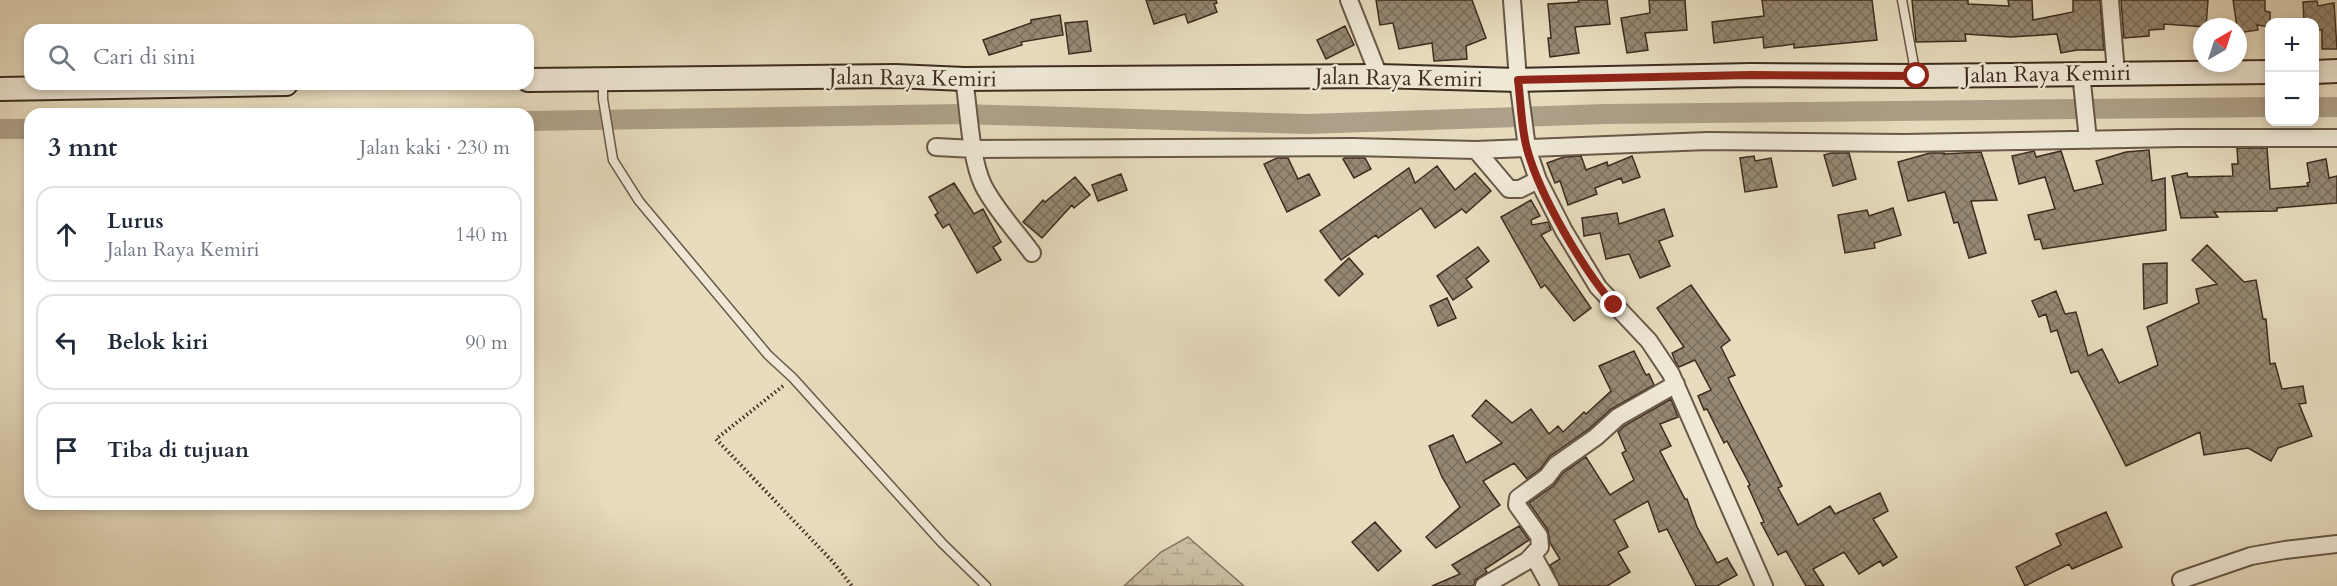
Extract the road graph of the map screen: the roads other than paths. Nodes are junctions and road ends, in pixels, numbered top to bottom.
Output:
1 (1348, 0) edge
2 (1512, 0) edge
3 (1902, 0) edge
4 (2110, 0) edge
5 (2337, 71) edge
6 (2116, 72) junction
7 (2265, 72) edge
8 (2319, 72) edge
9 (1379, 76) junction
10 (1917, 76) junction
11 (534, 81) edge
12 (2083, 81) junction
13 (965, 84) junction
14 (1519, 87) junction
15 (0, 89) edge
16 (24, 89) edge
17 (603, 89) junction
18 (2087, 137) junction
19 (2337, 138) edge
20 (1526, 144) junction
21 (973, 145) junction
22 (936, 147) dead end
23 (1476, 150) junction
24 (1538, 180) junction
25 (1032, 253) dead end
26 (1676, 384) junction
27 (2337, 544) edge
28 (1533, 555) junction
29 (2181, 580) dead end
30 (986, 586) edge
31 (1484, 586) edge
32 (1550, 586) edge
33 (1764, 586) edge

1 - 9 street
2 - 14 street
3 - 10 lane
4 - 6 street
5 - 8 main road
6 - 7 main road, Jalan Raya Kemiri
6 - 12 main road, Jalan Raya Kemiri
9 - 13 main road, Jalan Raya Kemiri
9 - 14 main road, Jalan Raya Kemiri
10 - 12 main road, Jalan Raya Kemiri
10 - 14 main road, Jalan Raya Kemiri
11 - 17 main road, Jalan Raya Kemiri
12 - 18 street
13 - 17 main road, Jalan Raya Kemiri
13 - 21 street
14 - 20 street
15 - 16 main road
17 - 30 lane
18 - 19 street
18 - 20 street
20 - 23 street
20 - 24 street
21 - 22 street
21 - 23 street
21 - 25 street
23 - 24 street
24 - 26 street
26 - 28 street
26 - 33 street
27 - 29 street
28 - 31 street
28 - 32 street

